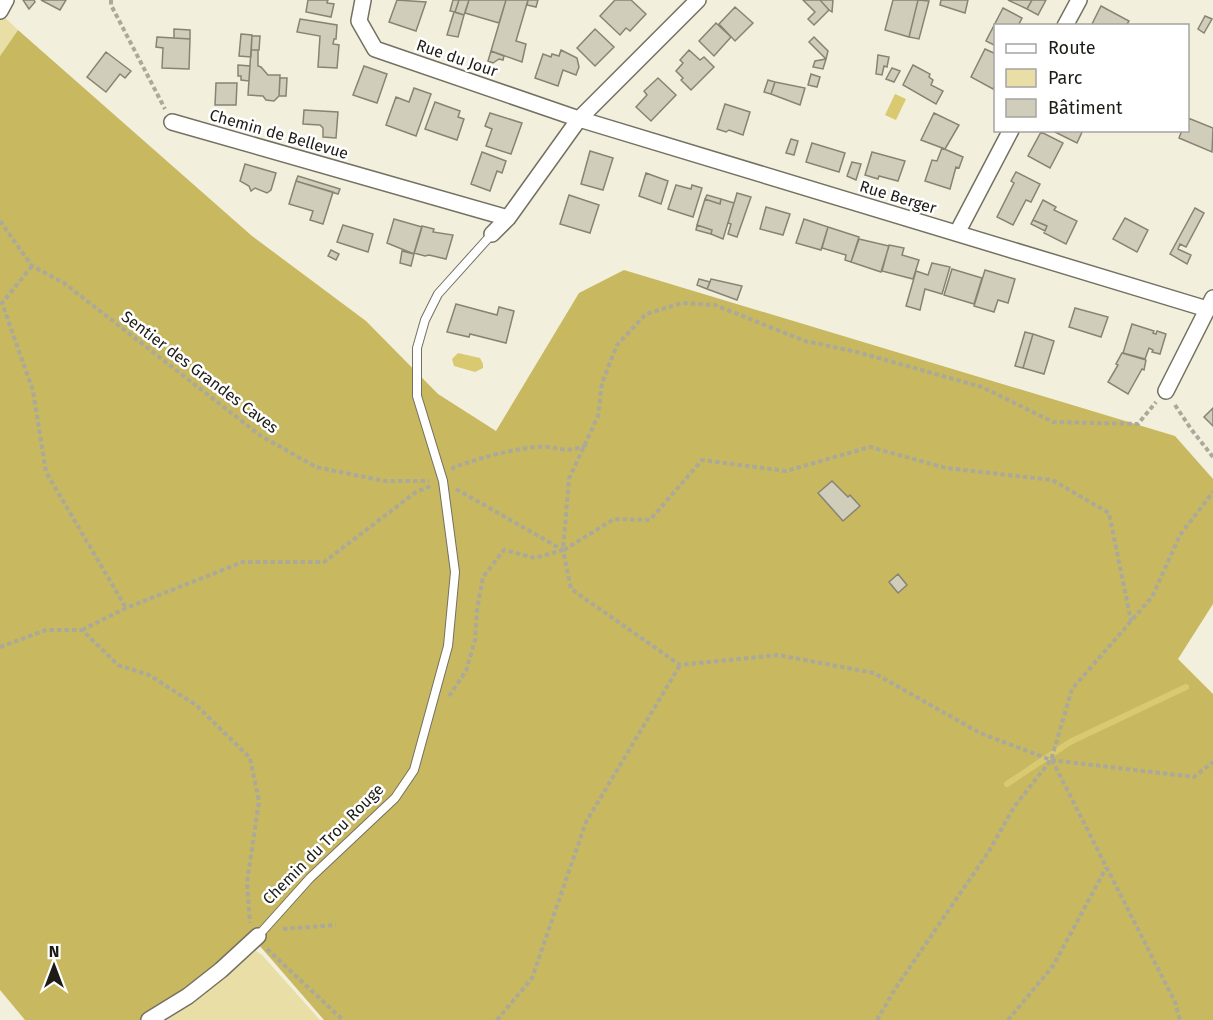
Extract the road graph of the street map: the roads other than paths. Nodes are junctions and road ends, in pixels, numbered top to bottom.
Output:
1 (6, 0) edge
2 (363, 0) edge
3 (698, 0) edge
4 (1079, 0) edge
5 (0, 11) edge
6 (1066, 24) edge
7 (579, 119) junction
8 (171, 122) road end
9 (1010, 132) edge
10 (508, 218) junction
11 (957, 233) junction
12 (492, 234) joint
13 (1210, 303) edge
14 (1166, 391) road end
15 (259, 935) joint
16 (149, 1020) edge

1 - 5 street
2 - 7 street, Rue du Jour
3 - 7 street, Chemin du Trou Rouge
4 - 6 street
7 - 10 street, Chemin du Trou Rouge
7 - 11 street, Rue Berger
8 - 10 street, Chemin de Bellevue
9 - 11 street
10 - 12 street, Chemin du Trou Rouge
11 - 13 street, Rue Berger
12 - 15 lane, Chemin du Trou Rouge
13 - 14 street
15 - 16 street

